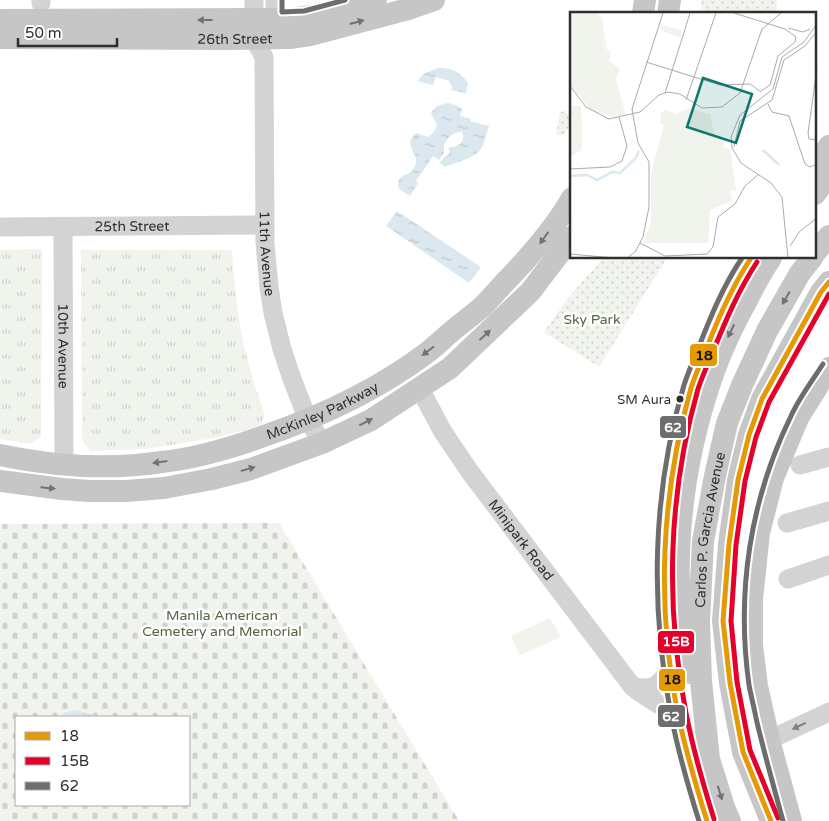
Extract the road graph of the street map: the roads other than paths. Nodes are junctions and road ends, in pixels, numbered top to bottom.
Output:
1 (376, 0) edge
2 (434, 0) edge
3 (0, 20) edge
4 (264, 25) edge
5 (0, 38) edge
6 (829, 146) edge
7 (816, 164) edge
8 (829, 175) edge
9 (816, 193) edge
10 (570, 201) edge
11 (63, 226) junction
12 (265, 226) junction
13 (0, 227) edge
14 (829, 236) edge
15 (570, 240) edge
16 (816, 252) edge
17 (750, 259) edge
18 (770, 259) edge
19 (811, 259) edge
20 (829, 282) edge
21 (829, 368) edge
22 (420, 389) junction
23 (308, 420) junction
24 (322, 443) junction
25 (0, 455) edge
26 (829, 456) edge
27 (64, 464) junction
28 (800, 465) dead end
29 (0, 481) edge
30 (829, 511) edge
31 (787, 523) dead end
32 (829, 565) edge
33 (788, 579) dead end
34 (670, 667) junction
35 (632, 686) junction
36 (829, 712) edge
37 (680, 721) junction
38 (769, 740) junction
39 (709, 759) junction
40 (707, 821) edge
41 (730, 821) edge
42 (771, 821) edge
43 (791, 821) edge

1 - 4 main road, 26th Street
4 -> 2 main road, 26th Street
4 -> 3 main road, 26th Street
4 - 5 main road, 26th Street
4 - 12 street, 11th Avenue
6 - 7 main road
8 - 9 main road
10 -> 23 main road, McKinley Parkway
11 - 12 street, 25th Street
11 - 13 street, 25th Street
11 - 27 street, 10th Avenue
12 - 23 street, 11th Avenue
14 - 16 main road
22 -> 15 main road, McKinley Parkway
17 - 34 main road
18 -> 39 main road
19 -> 39 main road, Carlos P. Garcia Avenue
20 - 42 main road, Carlos P. Garcia Avenue
21 - 38 main road
24 -> 22 main road, McKinley Parkway
22 - 35 street, Minipark Road
23 - 24 street, 11th Avenue
23 -> 27 main road, McKinley Parkway
29 -> 24 main road, McKinley Parkway
25 - 27 main road, McKinley Parkway
26 - 28 street
30 - 31 street
32 - 33 street
34 - 35 street
34 - 37 main road
35 - 37 street, Minipark Road
36 -> 38 street
37 - 40 main road
38 - 43 main road
39 -> 41 main road, Carlos P. Garcia Avenue

